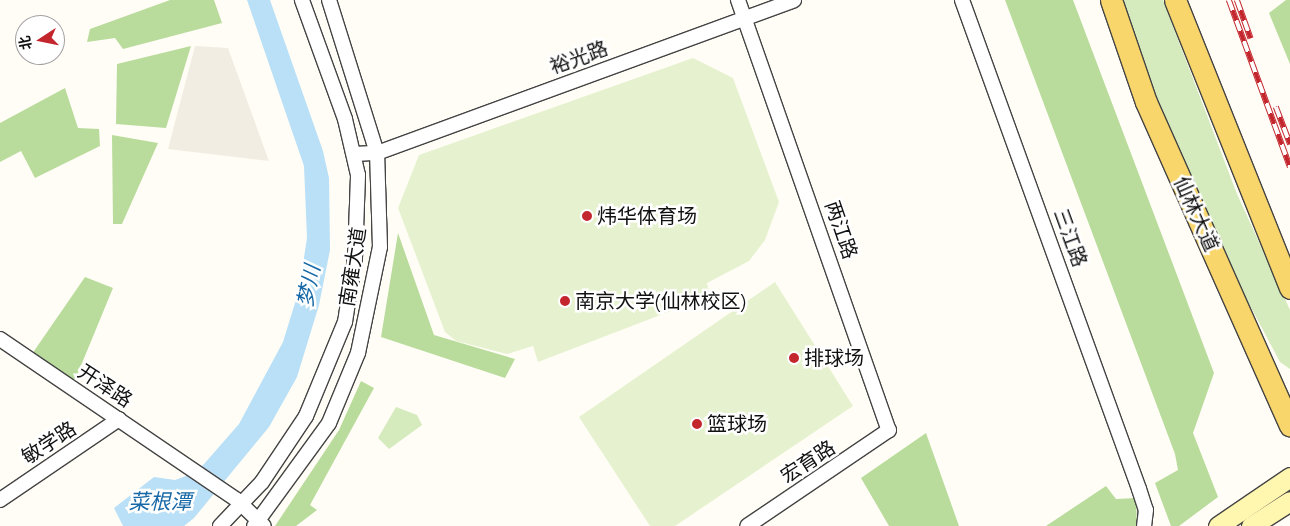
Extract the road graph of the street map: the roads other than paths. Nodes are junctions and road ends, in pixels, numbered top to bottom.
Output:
1 (302, 0) edge
2 (329, 0) edge
3 (738, 0) edge
4 (794, 0) edge
5 (962, 0) edge
6 (1111, 0) edge
7 (1175, 0) edge
8 (744, 18) junction
9 (377, 152) junction
10 (355, 154) junction
11 (1290, 288) edge
12 (0, 339) edge
13 (337, 346) junction
14 (358, 353) junction
15 (120, 419) junction
16 (1290, 425) edge
17 (889, 430) joint
18 (1290, 477) edge
19 (0, 500) edge
20 (1290, 501) edge
21 (240, 502) junction
22 (260, 524) edge
23 (220, 526) edge
24 (747, 526) edge
25 (1144, 526) edge
26 (1218, 526) edge
27 (1251, 526) edge

1 - 10 street, 南雍大道
2 - 9 street, 南雍大道
3 - 8 street
4 - 8 street, 裕光路
5 - 25 street, 三江路
6 - 16 main road, 仙林大道
7 - 11 main road
8 - 9 street, 裕光路
8 - 17 street, 两江路
9 - 10 street, 裕光路
9 - 14 street, 南雍大道
10 - 13 street, 南雍大道
12 - 15 street, 开泽路
13 - 14 street
13 - 21 street, 南雍大道
14 - 22 street, 南雍大道
15 - 19 street, 敏学路
15 - 21 street, 开泽路
17 - 24 street, 宏育路
18 - 26 main road
20 - 27 main road
21 - 22 street, 开泽路
21 - 23 street, 南雍大道

